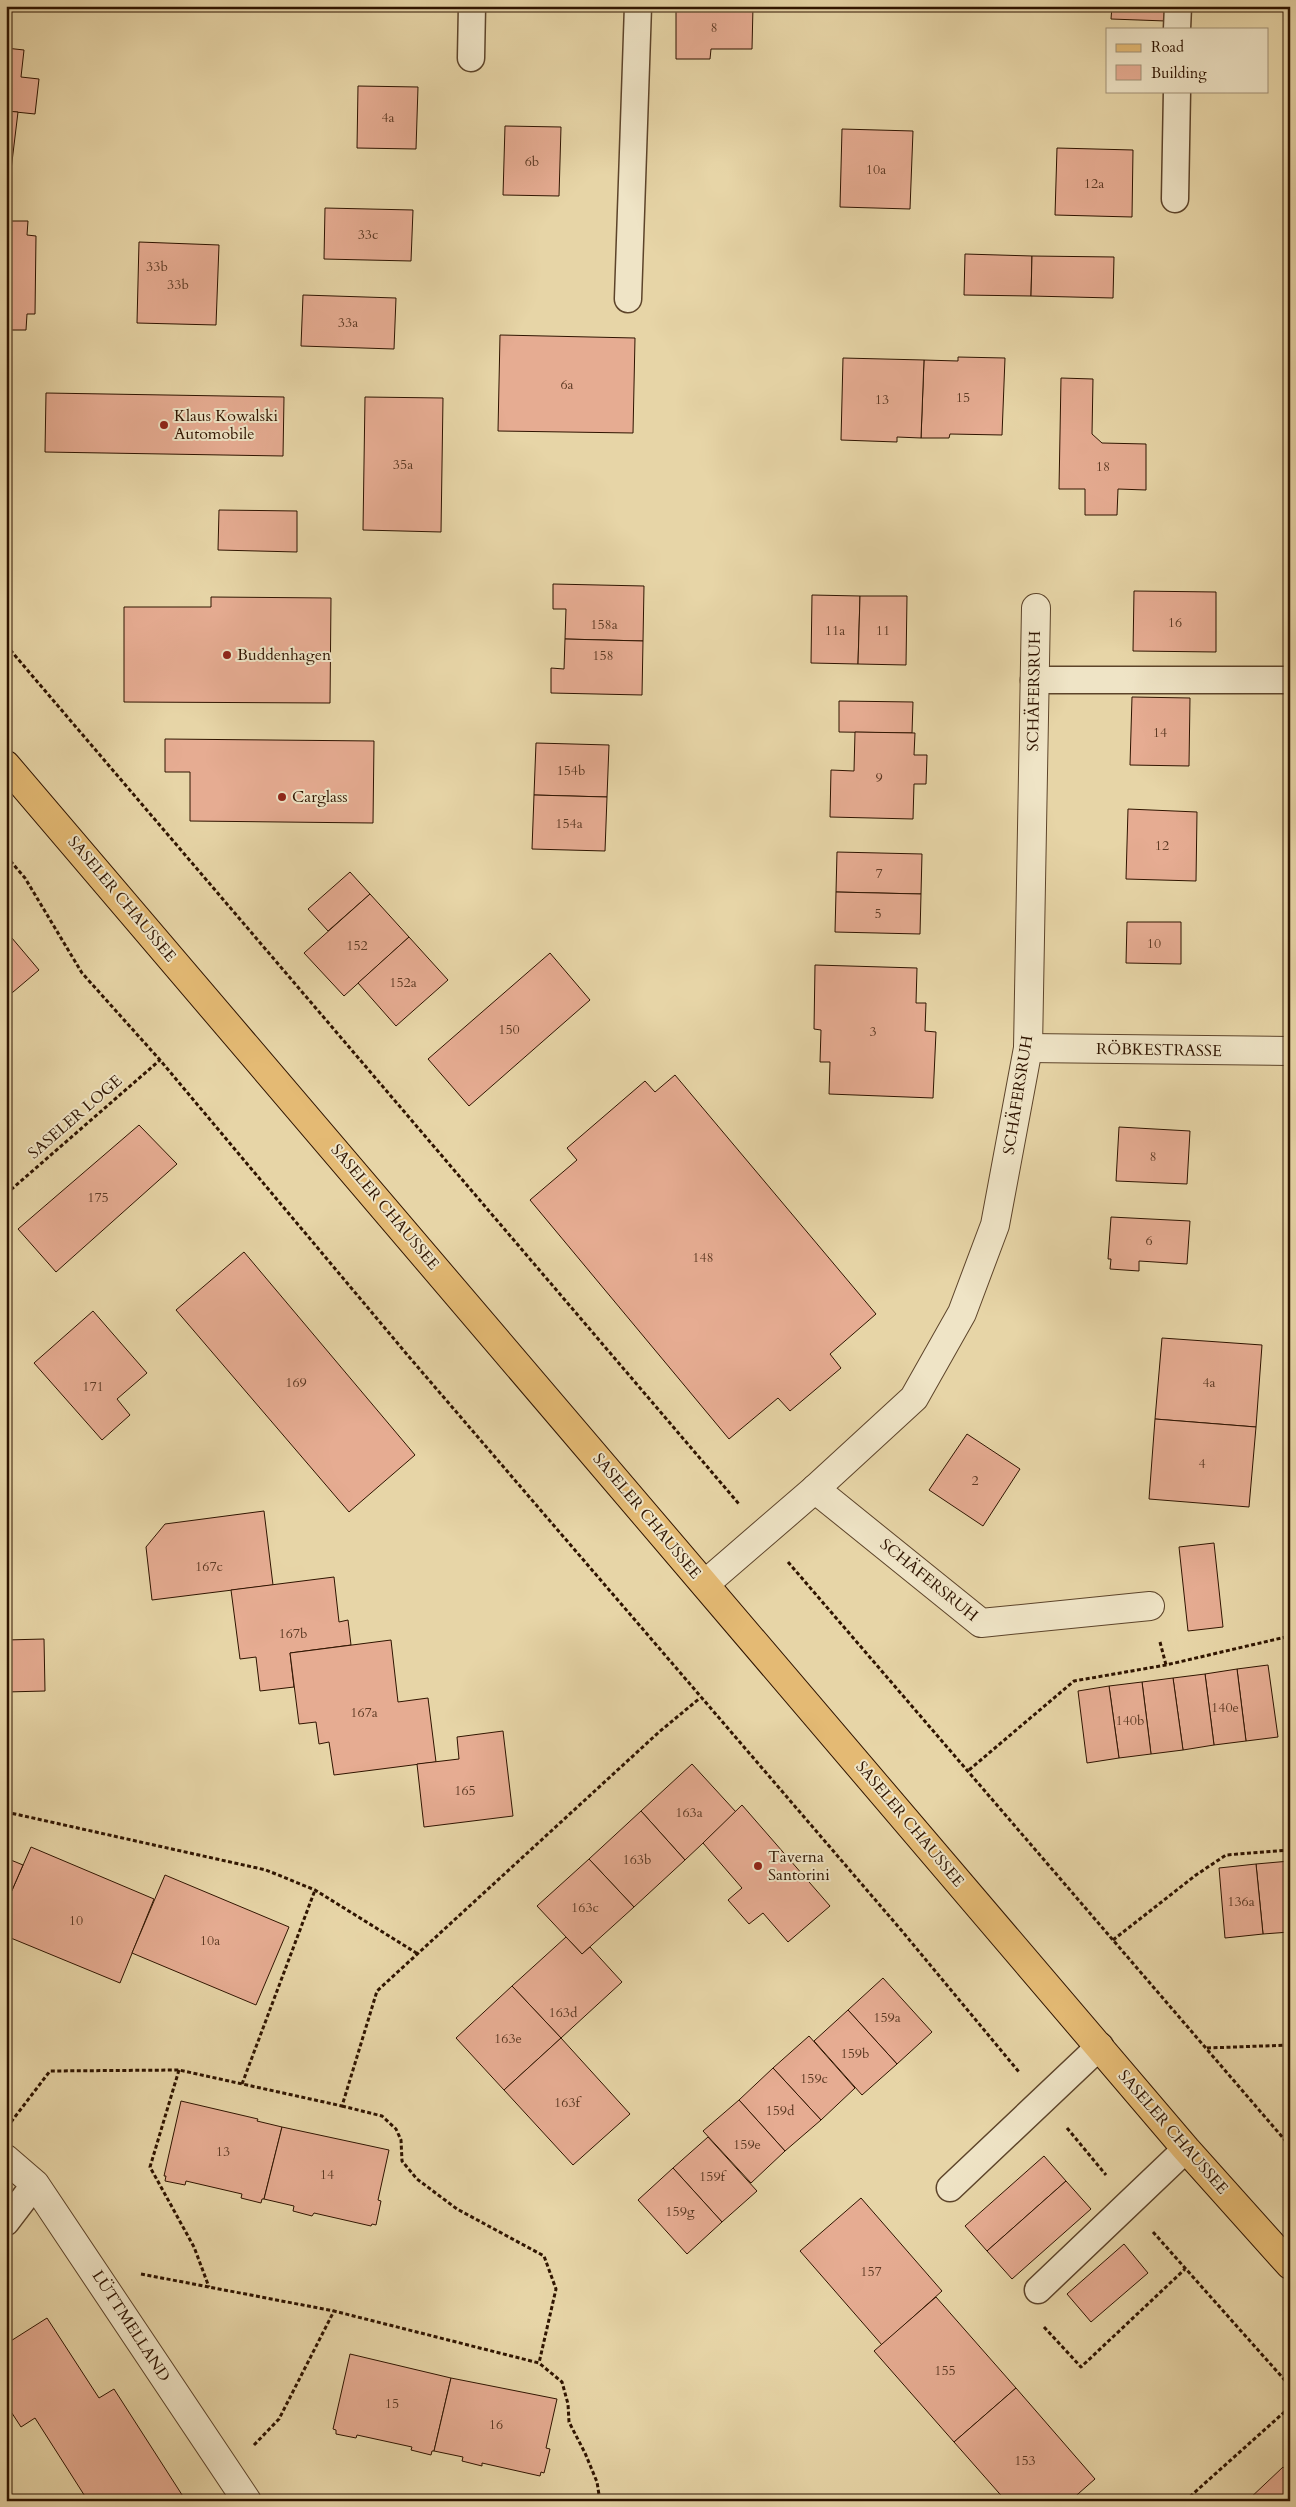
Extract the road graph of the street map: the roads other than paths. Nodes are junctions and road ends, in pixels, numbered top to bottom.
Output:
1 (472, 6) edge
2 (638, 6) edge
3 (1178, 6) edge
4 (1177, 28) edge
5 (471, 58) dead end
6 (1177, 92) edge
7 (1176, 199) dead end
8 (628, 298) dead end
9 (1036, 608) dead end
10 (1034, 680) junction
11 (1290, 680) edge
12 (6, 765) edge
13 (1028, 1048) junction
14 (1290, 1051) edge
15 (815, 1489) junction
16 (705, 1584) junction
17 (1150, 1606) dead end
18 (1100, 2046) junction
19 (1186, 2149) junction
20 (6, 2159) edge
21 (34, 2184) junction
22 (950, 2188) dead end
23 (6, 2222) edge
24 (1290, 2265) edge
25 (1038, 2290) road end
26 (246, 2501) edge

1 - 5 lane
2 - 8 lane
3 - 4 lane
6 - 7 lane
9 - 10 street, SCHÄFERSRUH
10 - 11 lane
10 - 13 street, SCHÄFERSRUH
12 - 16 main road, SASELER CHAUSSEE
13 - 14 street, RÖBKESTRASSE
13 - 15 street, SCHÄFERSRUH
15 - 16 street, SCHÄFERSRUH
15 - 17 street, SCHÄFERSRUH
16 - 18 main road, SASELER CHAUSSEE
18 - 19 main road, SASELER CHAUSSEE
18 - 22 lane
19 - 24 main road, SASELER CHAUSSEE
19 - 25 lane
20 - 21 street, LÜTTMELLAND
21 - 23 lane
21 - 26 street, LÜTTMELLAND

